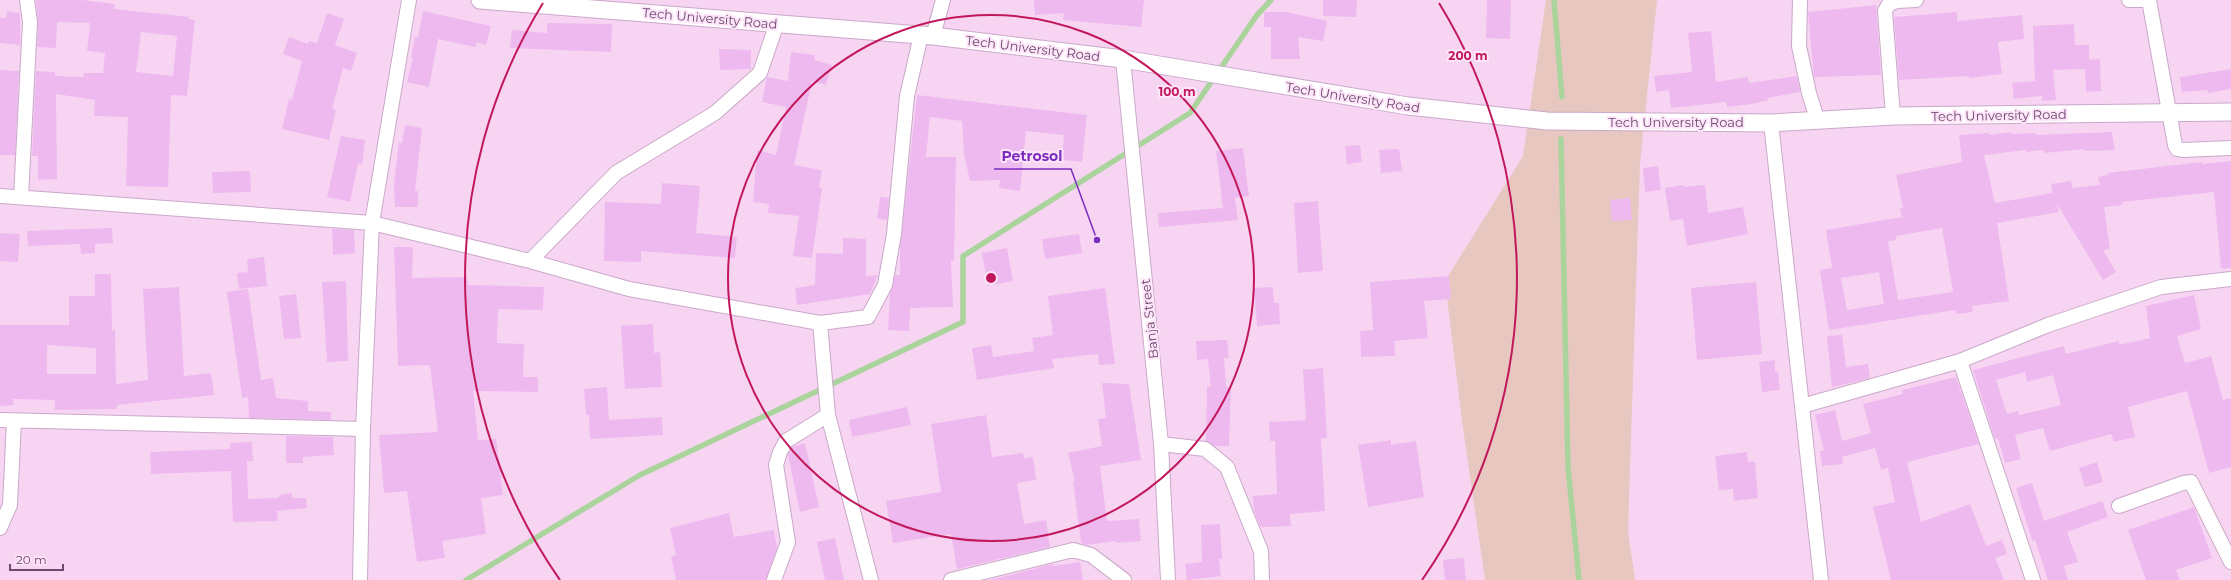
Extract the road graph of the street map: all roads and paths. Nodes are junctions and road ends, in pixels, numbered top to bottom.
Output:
1 (27, 0) edge
2 (409, 0) edge
3 (480, 0) edge
4 (944, 0) edge
5 (1800, 0) edge
6 (1916, 0) edge
7 (2129, 0) edge
8 (2149, 0) edge
9 (777, 24) junction
10 (927, 35) junction
11 (1123, 59) junction
12 (2170, 112) junction
13 (2231, 112) edge
14 (1893, 116) junction
15 (1817, 120) junction
16 (1771, 122) junction
17 (2231, 148) edge
18 (0, 196) edge
19 (21, 197) junction
20 (372, 222) junction
21 (530, 261) junction
22 (2231, 279) edge
23 (820, 324) junction
24 (1960, 361) junction
25 (1802, 406) junction
26 (828, 415) junction
27 (0, 420) edge
28 (14, 421) junction
29 (363, 429) junction
30 (1161, 444) junction
31 (2119, 506) dead end
32 (0, 528) edge
33 (2231, 562) edge
34 (360, 580) edge
35 (774, 580) edge
36 (871, 580) edge
37 (951, 580) edge
38 (1124, 580) edge
39 (1168, 580) edge
40 (1262, 580) edge
41 (1821, 580) edge
42 (2033, 580) edge

1 - 19 street
2 - 20 street
3 - 9 street, Tech University Road
4 - 10 street
5 - 15 street
6 - 14 street
7 - 8 street
8 - 12 street
9 - 10 street, Tech University Road
9 - 21 street
10 - 11 street, Tech University Road
10 - 23 street
11 - 16 street, Tech University Road
11 - 30 street, Banja Street
12 - 13 street, Tech University Road
12 - 14 street, Tech University Road
12 - 17 street
14 - 15 street, Tech University Road
15 - 16 street, Tech University Road
16 - 25 street
18 - 19 street
19 - 20 street
20 - 21 street
20 - 29 street
21 - 23 street
22 - 24 street
23 - 26 street
24 - 25 street
24 - 42 street
25 - 41 street
26 - 35 street
26 - 36 street
27 - 28 street
28 - 29 street
28 - 32 street
29 - 34 street
30 - 39 street, Banja Street
30 - 40 street
31 - 33 street
37 - 38 street

